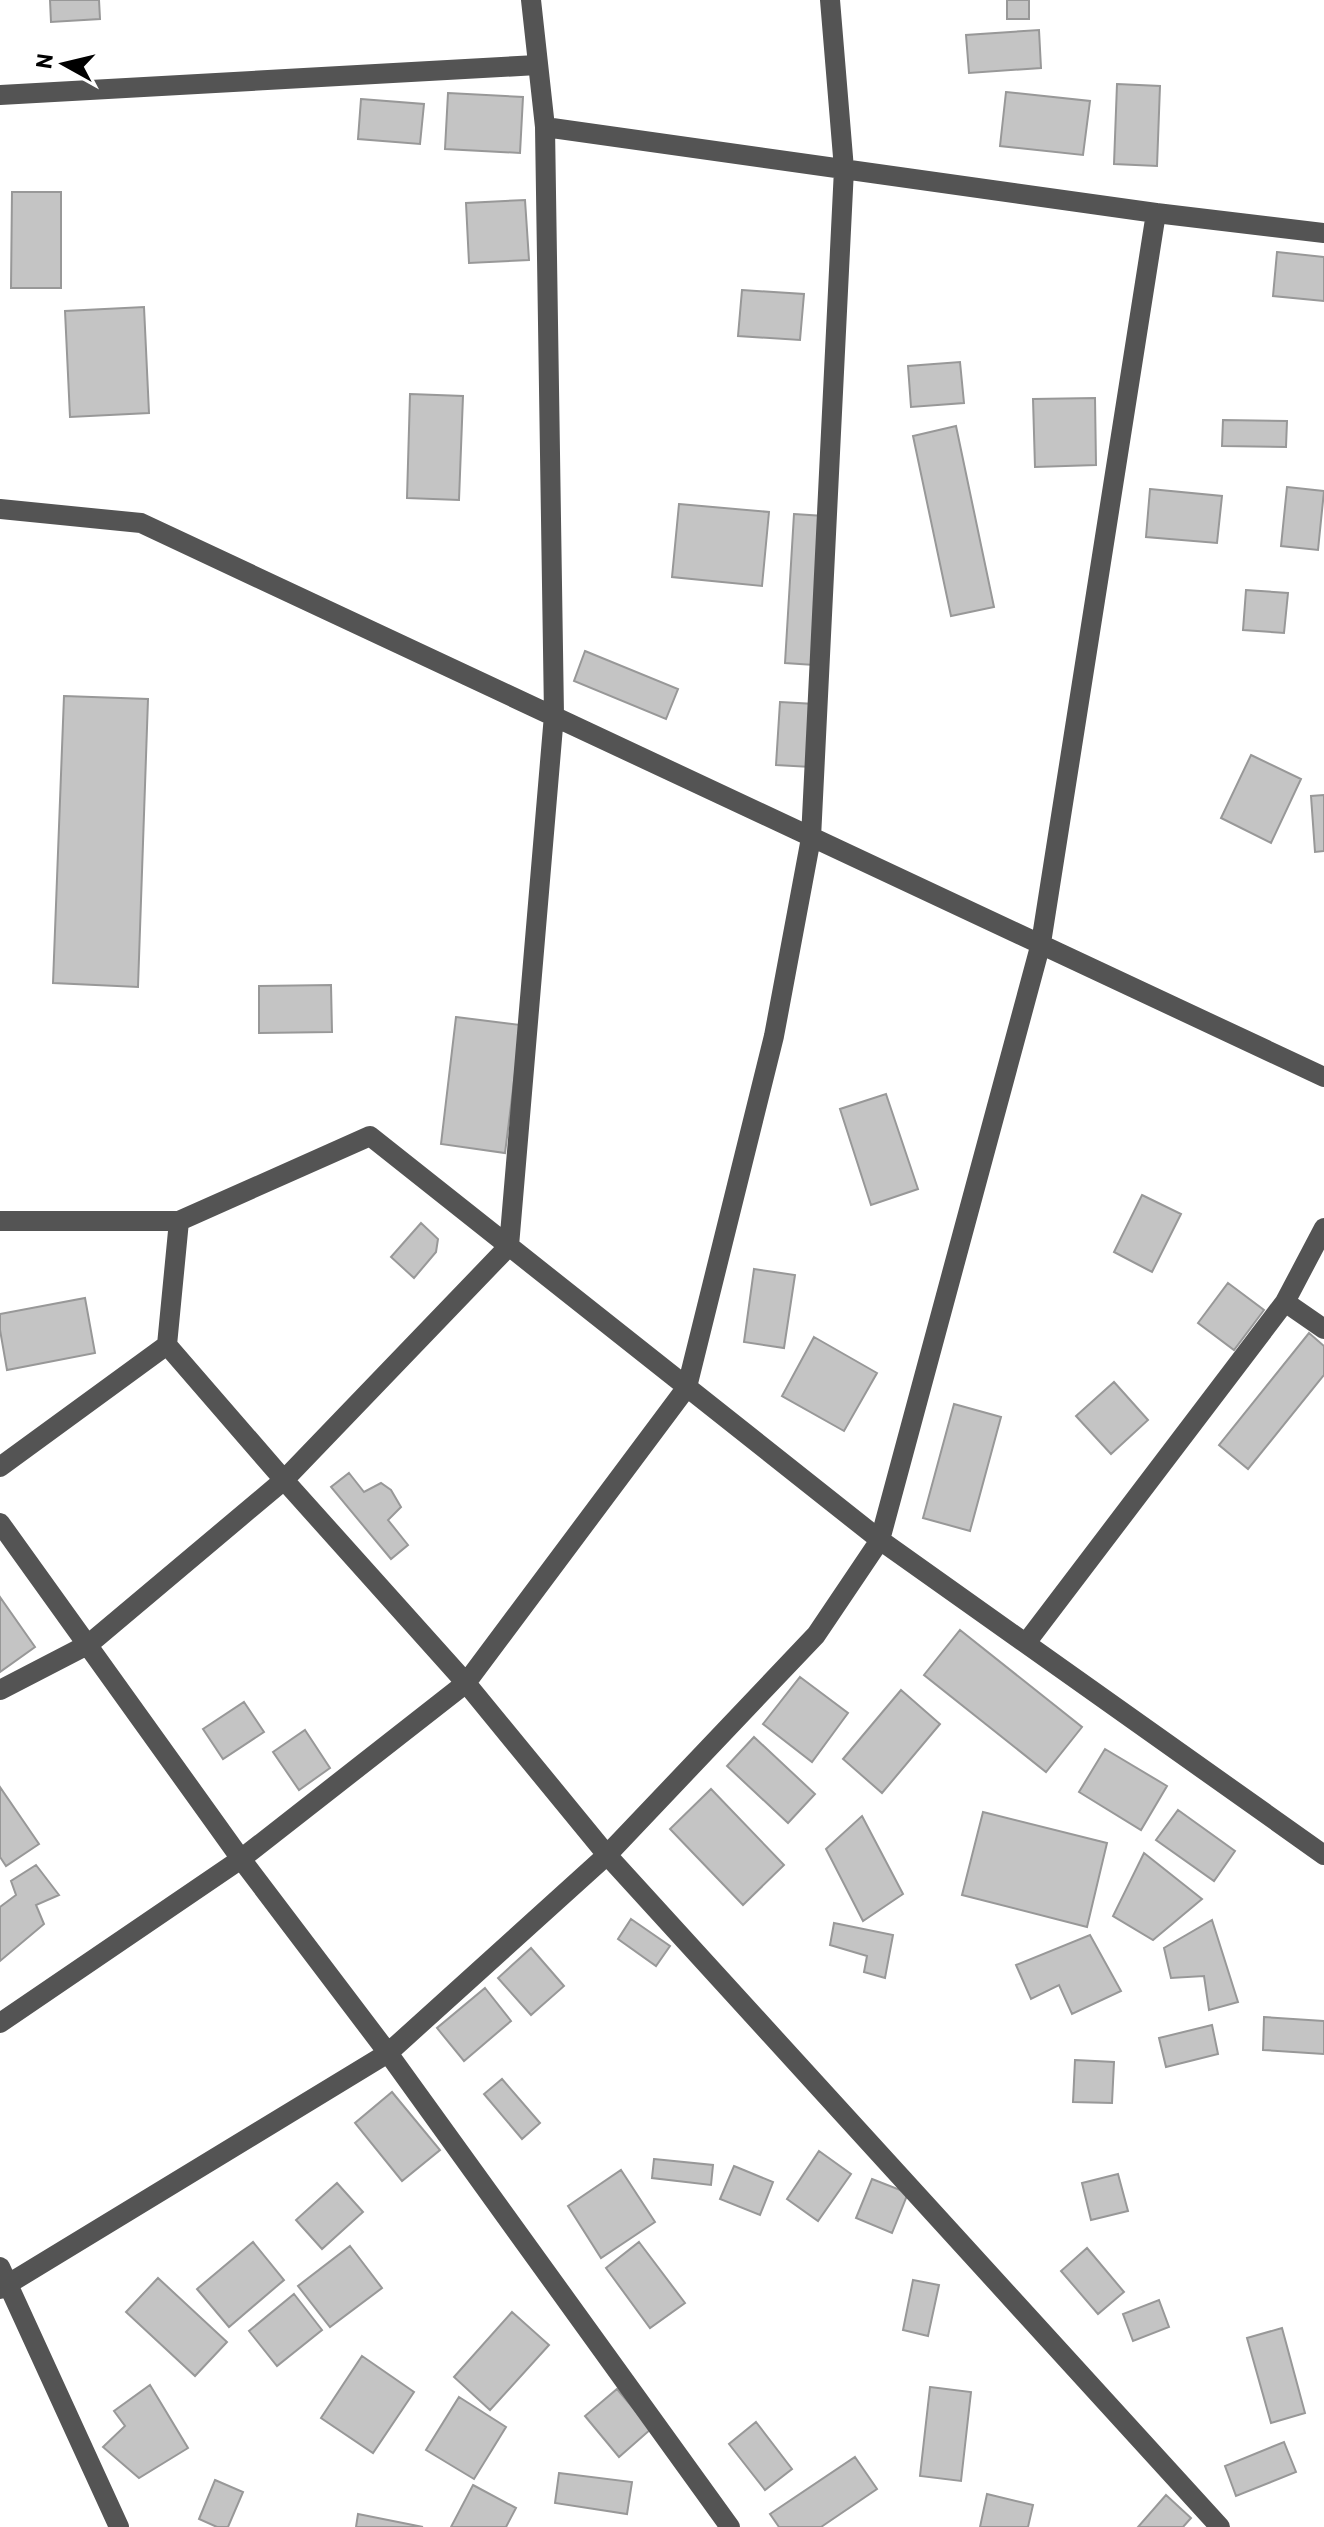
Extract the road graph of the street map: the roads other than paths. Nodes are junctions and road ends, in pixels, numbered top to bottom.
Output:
1 (531, 0) edge
2 (830, 0) edge
3 (537, 65) junction
4 (0, 95) edge
5 (545, 127) junction
6 (844, 169) junction
7 (1156, 213) junction
8 (1324, 233) edge
9 (0, 509) edge
10 (554, 715) junction
11 (811, 838) junction
12 (1041, 943) junction
13 (1324, 1077) edge
14 (0, 1221) edge
15 (179, 1221) junction
16 (1324, 1228) edge
17 (509, 1246) junction
18 (1285, 1302) junction
19 (1324, 1329) edge
20 (167, 1345) junction
21 (687, 1387) junction
22 (0, 1467) edge
23 (284, 1480) junction
24 (0, 1523) edge
25 (880, 1540) junction
26 (1026, 1643) junction
27 (89, 1644) junction
28 (466, 1683) junction
29 (0, 1690) edge
30 (607, 1855) junction
31 (1324, 1855) edge
32 (241, 1859) junction
33 (0, 2023) edge
34 (388, 2053) junction
35 (3, 2280) edge
36 (119, 2527) edge
37 (730, 2527) edge
38 (1220, 2527) edge

1 - 3 street
2 - 6 street
3 - 4 street
3 - 5 street
5 - 6 street
5 - 10 street
6 - 7 street
6 - 11 street
7 - 8 street
7 - 12 street
9 - 10 street
10 - 11 street
10 - 17 street
11 - 12 street
11 - 21 street
12 - 13 street
12 - 25 street
14 - 15 street
15 - 17 street
15 - 20 street
16 - 18 street
17 - 21 street
17 - 23 street
18 - 19 street
18 - 26 street
20 - 22 street
20 - 23 street
21 - 25 street
21 - 28 street
23 - 27 street
23 - 28 street
24 - 27 street
25 - 26 street
25 - 30 street
26 - 31 street
27 - 29 street
27 - 32 street
28 - 30 street
28 - 32 street
30 - 34 street
30 - 38 street
32 - 33 street
32 - 34 street
34 - 35 street
34 - 37 street
35 - 36 street

